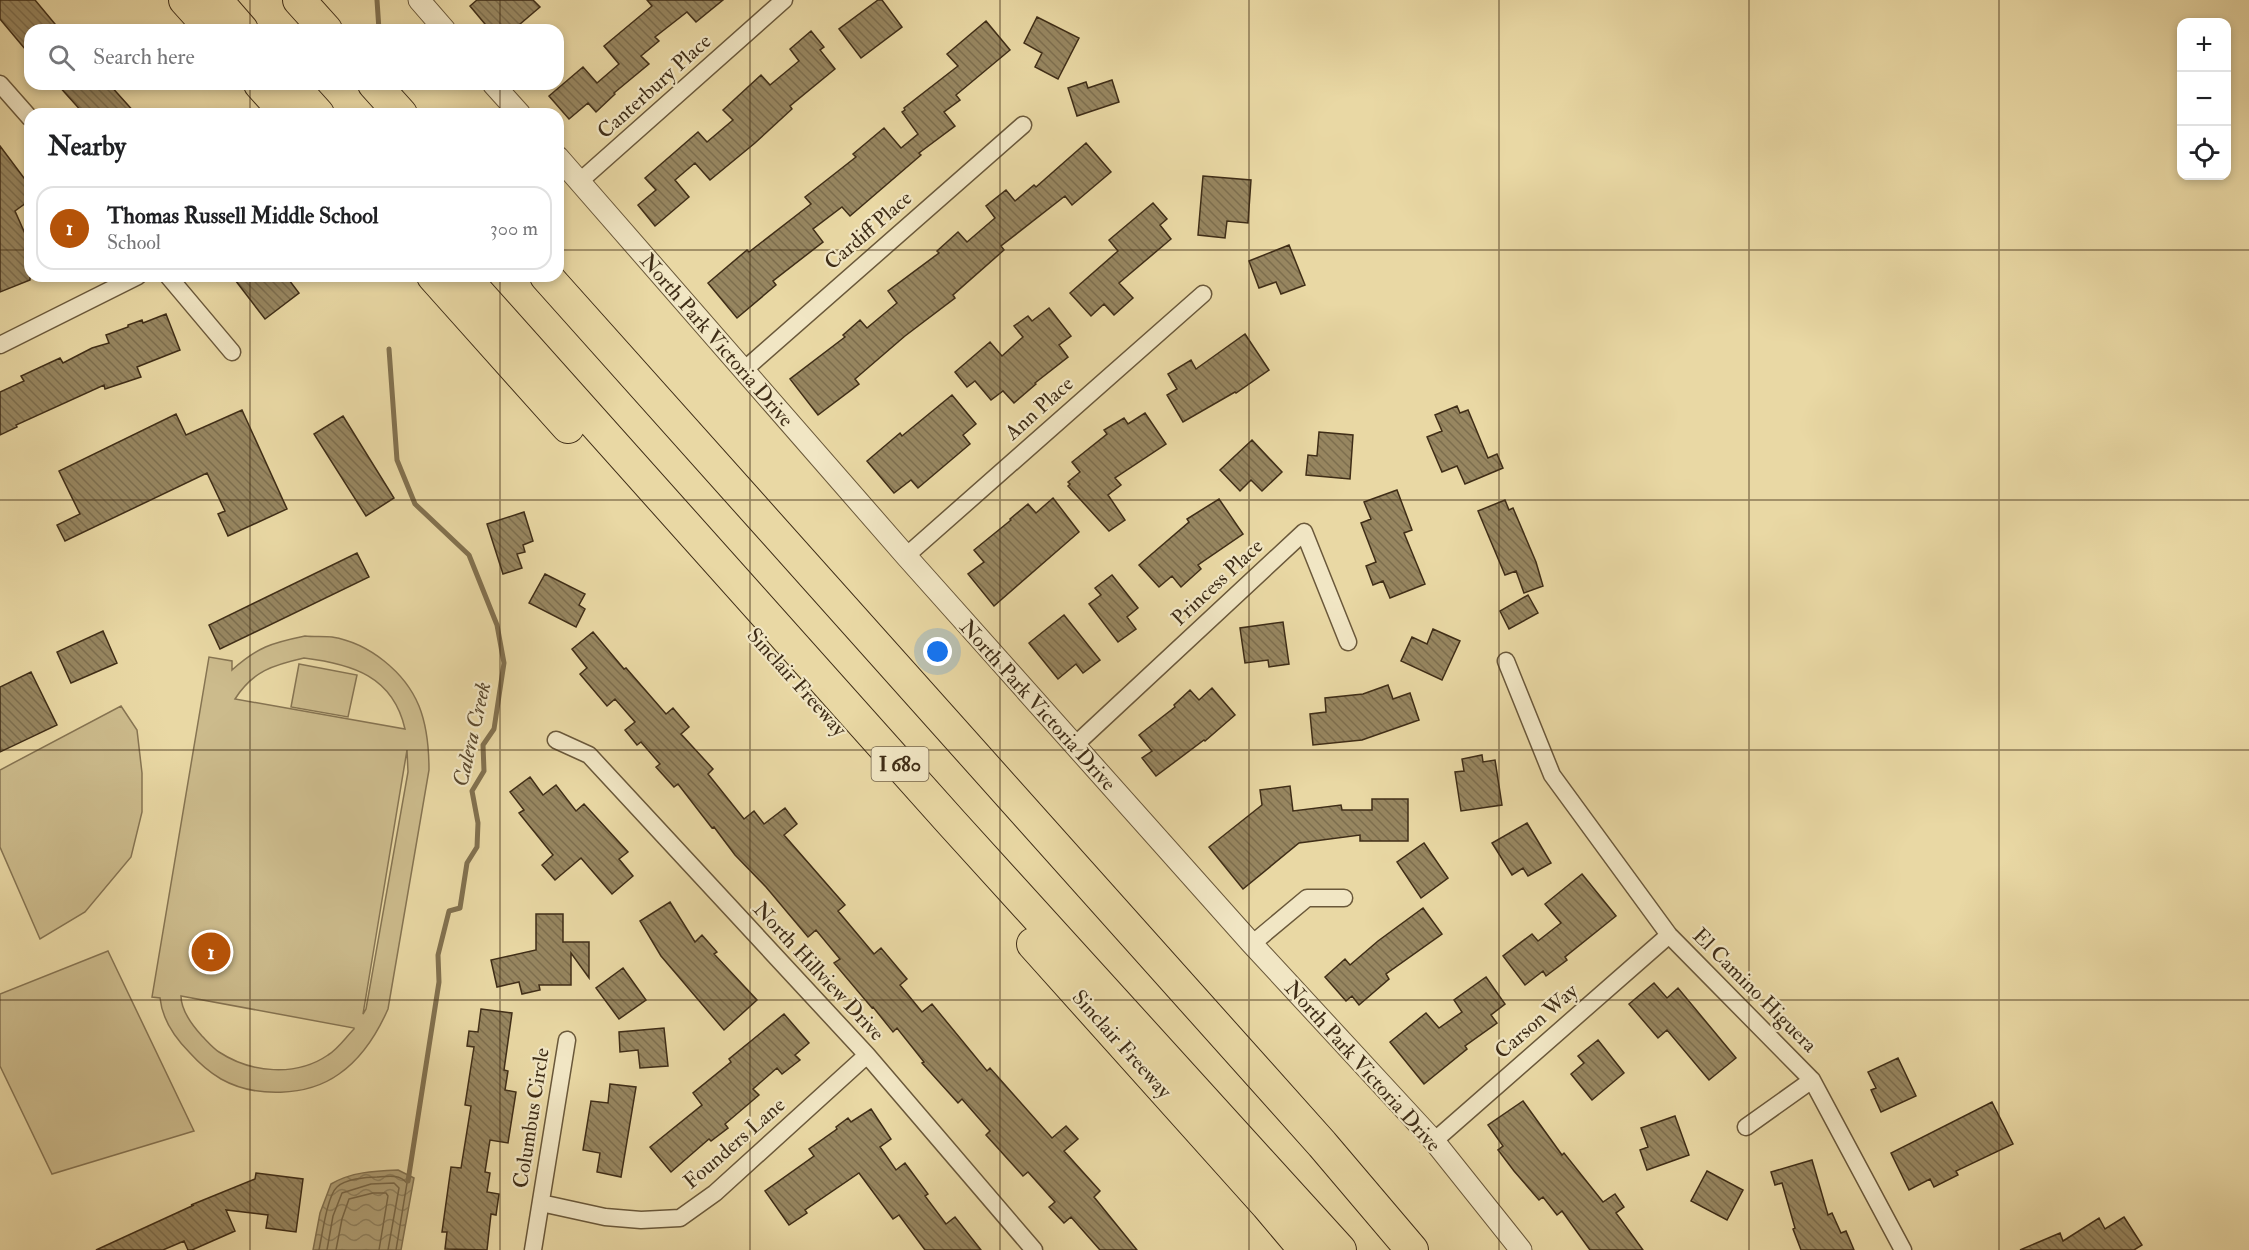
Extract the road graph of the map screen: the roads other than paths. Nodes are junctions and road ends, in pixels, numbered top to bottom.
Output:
1 (185, 0) edge
2 (216, 0) edge
3 (299, 0) edge
4 (419, 0) edge
5 (784, 0) edge
6 (207, 24) edge
7 (237, 24) edge
8 (321, 24) edge
9 (440, 24) edge
10 (0, 84) edge
11 (265, 90) edge
12 (296, 90) edge
13 (379, 90) edge
14 (498, 90) edge
15 (282, 108) edge
16 (313, 108) edge
17 (396, 108) edge
18 (515, 108) edge
19 (24, 111) edge
20 (1023, 125) dead end
21 (564, 165) edge
22 (579, 182) junction
23 (126, 282) edge
24 (173, 282) edge
25 (438, 282) edge
26 (468, 282) edge
27 (551, 282) edge
28 (1203, 294) dead end
29 (0, 345) edge
30 (232, 352) dead end
31 (744, 370) junction
32 (906, 556) junction
33 (1348, 642) dead end
34 (1506, 661) dead end
35 (556, 740) dead end
36 (1075, 745) junction
37 (1344, 898) dead end
38 (1669, 935) junction
39 (1252, 944) junction
40 (567, 1040) dead end
41 (867, 1055) junction
42 (1812, 1080) junction
43 (1746, 1127) dead end
44 (1434, 1141) junction
45 (541, 1203) junction
46 (533, 1250) edge
47 (1034, 1250) edge
48 (1305, 1250) edge
49 (1340, 1250) edge
50 (1412, 1250) edge
51 (1521, 1250) edge
52 (1903, 1250) edge

1 - 6 highway
2 - 7 highway
3 - 8 highway
4 - 9 street
5 - 22 street, Canterbury Place
10 - 19 street
11 - 15 highway
12 - 16 highway
13 - 17 highway
14 - 18 street
20 - 31 street, Cardiff Place
21 - 22 street, North Park Victoria Drive
22 - 31 street, North Park Victoria Drive
23 - 29 street
24 - 30 street
25 - 48 highway, Sinclair Freeway / I 680
26 - 49 highway, I 680
27 - 50 highway, I 680
28 - 32 street, Ann Place
31 - 32 street, North Park Victoria Drive
32 - 36 street, North Park Victoria Drive
33 - 36 street, Princess Place
34 - 38 street, El Camino Higuera
35 - 41 street, North Hillview Drive
36 - 39 street, North Park Victoria Drive
37 - 39 street
38 - 42 street, El Camino Higuera
38 - 44 street, Carson Way
39 - 44 street, North Park Victoria Drive
40 - 45 street, Columbus Circle
41 - 45 street, Founders Lane
41 - 47 street, North Hillview Drive
42 - 43 street
42 - 52 street, El Camino Higuera
44 - 51 street, North Park Victoria Drive
45 - 46 street, Columbus Circle

